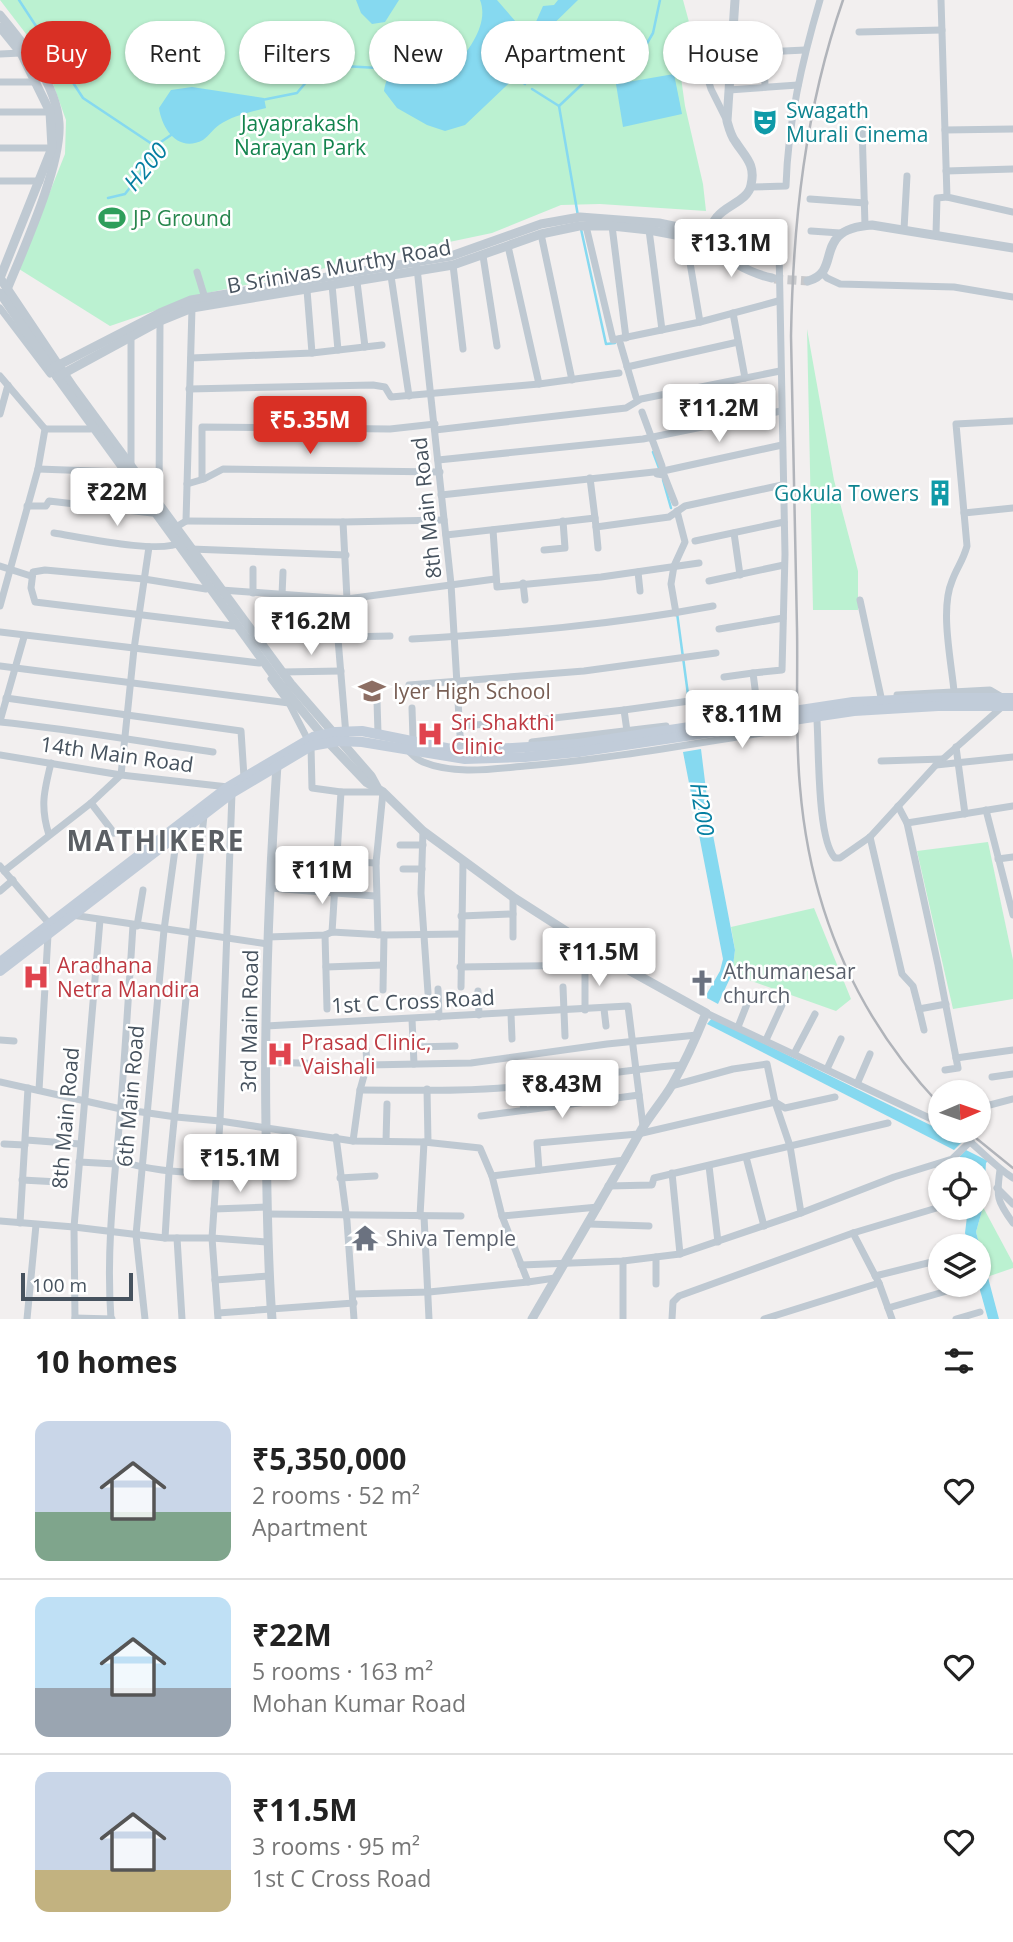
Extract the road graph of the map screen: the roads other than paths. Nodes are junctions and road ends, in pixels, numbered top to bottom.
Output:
1 (735, 0) edge
2 (820, 0) edge
3 (942, 0) edge
4 (0, 15) edge
5 (0, 27) edge
6 (942, 30) junction
7 (859, 32) dead end
8 (805, 50) junction
9 (21, 53) joint
10 (0, 54) edge
11 (0, 82) edge
12 (21, 82) edge
13 (37, 84) edge
14 (710, 84) edge
15 (797, 85) junction
16 (765, 87) junction
17 (729, 90) junction
18 (0, 112) edge
19 (50, 112) junction
20 (727, 121) junction
21 (862, 127) dead end
22 (1013, 129) edge
23 (945, 130) junction
24 (0, 148) edge
25 (52, 148) junction
26 (1013, 169) edge
27 (946, 171) junction
28 (907, 176) dead end
29 (0, 181) edge
30 (40, 181) junction
31 (751, 187) junction
32 (947, 197) junction
33 (810, 198) dead end
34 (865, 203) junction
35 (1013, 212) edge
36 (580, 223) junction
37 (865, 225) junction
38 (612, 226) junction
39 (904, 229) junction
40 (649, 230) junction
41 (811, 230) dead end
42 (840, 233) junction
43 (936, 233) junction
44 (541, 234) junction
45 (712, 238) junction
46 (686, 239) junction
47 (508, 246) junction
48 (1013, 248) edge
49 (483, 256) junction
50 (453, 265) junction
51 (417, 268) junction
52 (197, 272) dead end
53 (822, 273) junction
54 (391, 276) junction
55 (0, 278) edge
56 (772, 278) tunnel mouth
57 (808, 281) tunnel mouth
58 (357, 282) junction
59 (332, 285) junction
60 (307, 290) junction
61 (2, 295) edge
62 (1013, 297) edge
63 (205, 298) junction
64 (778, 301) junction
65 (0, 308) edge
66 (192, 308) junction
67 (733, 313) junction
68 (160, 321) junction
69 (700, 322) junction
70 (662, 330) junction
71 (131, 338) junction
72 (622, 338) junction
73 (738, 342) junction
74 (382, 345) dead end
75 (497, 346) dead end
76 (365, 347) junction
77 (463, 349) dead end
78 (338, 350) junction
79 (312, 353) junction
80 (191, 358) junction
81 (78, 365) junction
82 (627, 367) junction
83 (780, 371) junction
84 (55, 372) junction
85 (619, 373) dead end
86 (0, 376) edge
87 (745, 378) junction
88 (572, 380) junction
89 (539, 384) junction
90 (8, 385) junction
91 (74, 387) junction
92 (189, 390) junction
93 (431, 394) junction
94 (409, 396) junction
95 (636, 397) dead end
96 (781, 411) junction
97 (642, 412) dead end
98 (0, 414) edge
99 (1013, 421) edge
100 (435, 427) junction
101 (45, 429) junction
102 (90, 429) junction
103 (650, 436) junction
104 (782, 445) junction
105 (438, 460) junction
106 (131, 465) junction
107 (38, 469) junction
108 (658, 469) junction
109 (122, 472) junction
110 (440, 472) junction
111 (590, 478) junction
112 (202, 479) junction
113 (187, 484) junction
114 (782, 485) junction
115 (441, 495) junction
116 (159, 502) junction
117 (27, 506) junction
118 (676, 507) junction
119 (1013, 508) edge
120 (152, 513) junction
121 (964, 513) junction
122 (444, 520) junction
123 (186, 521) junction
124 (564, 521) junction
125 (343, 522) junction
126 (784, 522) junction
127 (596, 523) junction
128 (170, 530) junction
129 (493, 530) junction
130 (54, 533) dead end
131 (733, 533) junction
132 (446, 535) junction
133 (695, 541) dead end
134 (180, 543) junction
135 (149, 547) junction
136 (598, 548) dead end
137 (191, 549) junction
138 (544, 550) dead end
139 (346, 555) junction
140 (699, 562) dead end
141 (785, 565) junction
142 (0, 566) edge
143 (674, 566) junction
144 (10, 569) junction
145 (253, 569) dead end
146 (283, 572) dead end
147 (638, 572) junction
148 (740, 575) junction
149 (31, 576) junction
150 (144, 579) junction
151 (495, 579) junction
152 (709, 581) dead end
153 (523, 583) junction
154 (451, 584) junction
155 (206, 589) junction
156 (221, 590) junction
157 (640, 591) dead end
158 (253, 593) junction
159 (282, 595) junction
160 (347, 599) junction
161 (525, 600) dead end
162 (860, 600) dead end
163 (0, 606) edge
164 (713, 606) dead end
165 (676, 613) junction
166 (139, 614) junction
167 (783, 618) junction
168 (233, 626) junction
169 (719, 629) dead end
170 (0, 632) edge
171 (24, 636) junction
172 (390, 636) dead end
173 (455, 637) junction
174 (297, 638) dead end
175 (338, 639) junction
176 (412, 639) dead end
177 (134, 649) junction
178 (716, 653) dead end
179 (260, 663) junction
180 (0, 666) edge
181 (15, 668) junction
182 (341, 671) junction
183 (282, 672) junction
184 (752, 673) junction
185 (724, 677) dead end
186 (457, 681) junction
187 (131, 683) junction
188 (409, 685) dead end
189 (954, 691) junction
190 (881, 697) junction
191 (6, 698) junction
192 (711, 698) dead end
193 (377, 701) dead end
194 (289, 703) junction
195 (1006, 704) edge
196 (809, 705) dead end
197 (412, 708) dead end
198 (781, 709) dead end
199 (624, 710) junction
200 (1, 711) edge
201 (758, 712) junction
202 (882, 713) dead end
203 (128, 716) junction
204 (732, 716) junction
205 (0, 721) edge
206 (817, 721) dead end
207 (460, 726) junction
208 (781, 730) dead end
209 (626, 731) junction
210 (378, 733) junction
211 (589, 736) junction
212 (335, 737) junction
213 (735, 737) junction
214 (126, 740) junction
215 (309, 742) junction
216 (410, 744) junction
217 (956, 747) junction
218 (578, 748) junction
219 (461, 751) junction
220 (213, 752) dead end
221 (0, 755) edge
222 (1013, 757) edge
223 (592, 759) junction
224 (943, 759) junction
225 (881, 761) dead end
226 (51, 763) junction
227 (957, 763) junction
228 (277, 765) junction
229 (935, 766) junction
230 (121, 775) junction
231 (244, 777) junction
232 (380, 789) junction
233 (230, 790) junction
234 (341, 792) junction
235 (91, 803) junction
236 (898, 806) junction
237 (1013, 806) edge
238 (986, 810) junction
239 (965, 814) junction
240 (204, 815) junction
241 (907, 823) junction
242 (423, 831) junction
243 (114, 833) dead end
244 (49, 835) junction
245 (178, 835) junction
246 (870, 837) junction
247 (400, 845) dead end
248 (423, 845) junction
249 (1013, 857) edge
250 (271, 858) junction
251 (998, 859) junction
252 (335, 861) junction
253 (463, 862) junction
254 (376, 863) junction
255 (2, 869) edge
256 (403, 869) dead end
257 (422, 869) junction
258 (13, 880) junction
259 (270, 888) junction
260 (144, 890) dead end
261 (0, 891) edge
262 (333, 893) junction
263 (375, 896) junction
264 (513, 897) junction
265 (1010, 899) edge
266 (513, 914) junction
267 (71, 915) junction
268 (1013, 915) edge
269 (461, 916) junction
270 (100, 920) junction
271 (135, 926) junction
272 (50, 929) junction
273 (164, 930) junction
274 (194, 933) junction
275 (328, 934) junction
276 (424, 934) junction
277 (461, 934) junction
278 (381, 935) junction
279 (513, 937) dead end
280 (225, 939) junction
281 (268, 940) junction
282 (0, 962) edge
283 (383, 965) junction
284 (585, 965) junction
285 (596, 965) dead end
286 (326, 967) junction
287 (460, 967) junction
288 (0, 971) edge
289 (461, 987) dead end
290 (563, 987) dead end
291 (438, 989) dead end
292 (383, 990) dead end
293 (478, 991) dead end
294 (428, 993) dead end
295 (749, 999) dead end
296 (946, 1004) junction
297 (782, 1006) dead end
298 (327, 1009) dead end
299 (604, 1009) junction
300 (919, 1009) junction
301 (585, 1010) junction
302 (564, 1011) junction
303 (706, 1013) junction
304 (511, 1014) junction
305 (815, 1014) dead end
306 (479, 1015) junction
307 (439, 1017) junction
308 (412, 1019) junction
309 (266, 1026) junction
310 (606, 1026) dead end
311 (737, 1027) junction
312 (924, 1030) dead end
313 (697, 1035) junction
314 (565, 1036) dead end
315 (512, 1039) dead end
316 (841, 1039) dead end
317 (0, 1040) edge
318 (766, 1040) junction
319 (14, 1041) dead end
320 (632, 1042) junction
321 (455, 1046) dead end
322 (414, 1047) junction
323 (366, 1049) dead end
324 (1013, 1050) edge
325 (794, 1054) junction
326 (870, 1054) dead end
327 (956, 1058) junction
328 (265, 1062) junction
329 (414, 1064) junction
330 (366, 1065) junction
331 (682, 1065) junction
332 (636, 1069) junction
333 (827, 1069) junction
334 (945, 1070) dead end
335 (1013, 1074) edge
336 (992, 1077) dead end
337 (0, 1082) edge
338 (857, 1084) junction
339 (520, 1086) junction
340 (671, 1086) junction
341 (28, 1088) junction
342 (39, 1090) junction
343 (360, 1090) junction
344 (427, 1090) junction
345 (639, 1095) junction
346 (835, 1097) dead end
347 (1013, 1099) edge
348 (84, 1100) junction
349 (775, 1102) junction
350 (387, 1104) dead end
351 (991, 1105) edge
352 (121, 1109) junction
353 (524, 1110) junction
354 (146, 1113) junction
355 (481, 1116) dead end
356 (176, 1117) junction
357 (928, 1117) edge
358 (220, 1121) junction
359 (888, 1123) dead end
360 (266, 1128) junction
361 (641, 1130) junction
362 (336, 1137) junction
363 (353, 1141) junction
364 (386, 1141) junction
365 (26, 1142) junction
366 (426, 1142) junction
367 (969, 1143) edge
368 (973, 1143) edge
369 (4, 1144) dead end
370 (80, 1144) junction
371 (790, 1146) junction
372 (746, 1157) junction
373 (625, 1160) junction
374 (79, 1162) junction
375 (116, 1162) junction
376 (709, 1166) junction
377 (141, 1168) junction
378 (539, 1170) junction
379 (1000, 1170) junction
380 (169, 1172) junction
381 (672, 1173) junction
382 (215, 1174) junction
383 (375, 1176) dead end
384 (492, 1176) junction
385 (340, 1178) junction
386 (1013, 1178) edge
387 (22, 1180) junction
388 (59, 1182) dead end
389 (608, 1186) junction
390 (997, 1188) junction
391 (1013, 1204) edge
392 (598, 1207) junction
393 (214, 1209) junction
394 (267, 1210) junction
395 (928, 1211) edge
396 (344, 1213) junction
397 (801, 1213) junction
398 (422, 1216) junction
399 (461, 1216) dead end
400 (502, 1216) junction
401 (0, 1221) edge
402 (20, 1223) junction
403 (1013, 1223) edge
404 (589, 1224) junction
405 (36, 1225) junction
406 (649, 1226) dead end
407 (764, 1226) junction
408 (74, 1227) junction
409 (0, 1229) edge
410 (110, 1231) junction
411 (853, 1233) junction
412 (136, 1235) junction
413 (165, 1238) junction
414 (177, 1238) junction
415 (212, 1238) junction
416 (266, 1242) junction
417 (718, 1242) junction
418 (680, 1254) junction
419 (656, 1257) junction
420 (623, 1261) junction
421 (566, 1264) junction
422 (928, 1264) edge
423 (521, 1265) junction
424 (269, 1276) junction
425 (555, 1278) junction
426 (215, 1280) junction
427 (877, 1280) junction
428 (528, 1282) junction
429 (656, 1284) dead end
430 (429, 1292) junction
431 (354, 1294) junction
432 (928, 1296) edge
433 (354, 1303) junction
434 (888, 1308) junction
435 (980, 1312) dead end
436 (272, 1314) edge
437 (218, 1316) edge
438 (75, 1318) edge
439 (27, 1319) edge
440 (112, 1319) edge
441 (145, 1319) edge
442 (182, 1319) edge
443 (354, 1319) edge
444 (429, 1319) edge
445 (532, 1319) edge
446 (623, 1319) edge
447 (672, 1319) edge
448 (764, 1319) edge
449 (892, 1319) edge
450 (956, 1319) edge

1 - 17 street
2 - 8 street
3 - 6 street
4 - 61 street
5 - 9 street
6 - 7 street
6 - 23 street
8 - 15 street
8 - 16 street
9 - 10 street
11 - 12 street
13 - 19 street
14 - 20 street
15 - 16 street
15 - 31 street
16 - 17 street
17 - 20 street
18 - 19 street
19 - 25 street
20 - 31 street
21 - 34 street
22 - 23 street
23 - 27 street
24 - 25 street
25 - 30 street
26 - 27 street
27 - 32 street
28 - 39 street
29 - 30 street
30 - 55 street
31 - 45 street
32 - 35 street
32 - 43 street
33 - 34 street
34 - 37 street
36 - 38 street, B Srinivas Murthy Road
36 - 44 street, B Srinivas Murthy Road
36 - 45 street
36 - 51 street
36 - 72 street
37 - 39 street
37 - 42 street
38 - 40 street, B Srinivas Murthy Road
38 - 72 street
39 - 43 street
40 - 46 street, B Srinivas Murthy Road
40 - 70 street
41 - 42 street
42 - 53 street
43 - 48 street
44 - 47 street, B Srinivas Murthy Road
44 - 88 street
45 - 46 street, B Srinivas Murthy Road
45 - 56 street
45 - 64 street
46 - 69 street
47 - 49 street, B Srinivas Murthy Road
47 - 89 street
49 - 50 street, B Srinivas Murthy Road
49 - 75 street
50 - 51 street, B Srinivas Murthy Road
50 - 77 street
51 - 54 street, B Srinivas Murthy Road
51 - 63 street
51 - 93 street, 8th Main Road
52 - 63 street
53 - 57 street
53 - 62 street
54 - 58 street, B Srinivas Murthy Road
54 - 94 street
55 - 61 street
58 - 59 street, B Srinivas Murthy Road
58 - 76 street
59 - 60 street, B Srinivas Murthy Road
59 - 78 street
60 - 66 street, B Srinivas Murthy Road
60 - 79 street
61 - 84 street
63 - 84 street
64 - 67 street
64 - 83 street
65 - 84 street
66 - 68 street, B Srinivas Murthy Road
66 - 80 street
67 - 69 street
67 - 73 street
68 - 71 street, B Srinivas Murthy Road
68 - 116 street
69 - 70 street
70 - 72 street
71 - 81 street, B Srinivas Murthy Road
71 - 106 street
72 - 82 street
73 - 82 street
73 - 87 street
74 - 76 street
76 - 78 street
78 - 79 street
79 - 80 street
80 - 92 street
81 - 84 street, B Srinivas Murthy Road
81 - 91 street
82 - 95 street
83 - 87 street
83 - 96 street
84 - 91 street
84 - 102 street
84 - 128 street
85 - 88 street
86 - 90 street
87 - 100 street
88 - 89 street
89 - 93 street
90 - 98 street
90 - 101 street
91 - 106 street
92 - 94 street
92 - 113 street
93 - 94 street
93 - 100 street, 8th Main Road
96 - 103 street
96 - 104 street
97 - 103 street
99 - 121 street
100 - 105 street, 8th Main Road
100 - 112 street
101 - 102 street
101 - 107 street
102 - 109 street
103 - 105 street
103 - 108 street
104 - 108 street
104 - 114 street
105 - 110 street, 8th Main Road
106 - 116 street
107 - 109 street
107 - 117 street
108 - 111 street
108 - 118 street
109 - 120 street
110 - 112 street
110 - 115 street, 8th Main Road
111 - 115 street
111 - 127 street
112 - 113 street
113 - 123 street
114 - 118 street
114 - 126 street
115 - 122 street, 8th Main Road
116 - 128 street
117 - 120 street
117 - 144 street
118 - 127 street
118 - 143 street
119 - 121 street
120 - 128 street
121 - 189 street
122 - 125 street
122 - 132 street, 8th Main Road
123 - 125 street
123 - 128 street
124 - 127 street
124 - 129 street
124 - 138 street
125 - 139 street
126 - 131 street
126 - 141 street
127 - 136 street
128 - 134 street
129 - 132 street
129 - 151 street
130 - 135 street
131 - 133 street
131 - 148 street
132 - 154 street, 8th Main Road
134 - 135 street
134 - 137 street
134 - 155 street
134 - 212 street
135 - 150 street
137 - 139 street
137 - 156 street
139 - 160 street
140 - 143 street
141 - 148 street
141 - 167 street
142 - 144 street
143 - 147 street
143 - 165 street
144 - 149 street
144 - 163 street
145 - 158 street
146 - 159 street
147 - 153 street
147 - 157 street
148 - 152 street
149 - 150 street
149 - 166 street
150 - 155 street
150 - 166 street
151 - 153 street
151 - 154 street
153 - 161 street
154 - 160 street
154 - 173 street, 8th Main Road
155 - 168 street
156 - 158 street
156 - 183 street
158 - 159 street
159 - 160 street
162 - 190 street
164 - 165 street
165 - 173 street
166 - 168 street
166 - 177 street
167 - 169 street
167 - 184 street
168 - 179 street
170 - 171 street
171 - 177 street
171 - 181 street
172 - 175 street
173 - 176 street
173 - 186 street, 8th Main Road
174 - 175 street
175 - 182 street
177 - 179 street
177 - 187 street
178 - 186 street
179 - 194 street
180 - 181 street
181 - 187 street
181 - 191 street
182 - 183 street
182 - 212 street
183 - 212 street
184 - 185 street
184 - 201 street
186 - 188 street
186 - 207 street, 8th Main Road
187 - 194 street
187 - 203 street
189 - 190 street
189 - 195 street
190 - 196 street
191 - 200 street
191 - 203 street
192 - 199 street
193 - 210 street
194 - 215 street
195 - 202 street
195 - 217 street
195 - 218 main road, bridge
197 - 216 street
198 - 201 street
199 - 207 street
199 - 209 street
200 - 205 street
201 - 204 street
203 - 214 street
203 - 231 street
204 - 209 street
204 - 213 street
205 - 214 street
206 - 246 street
207 - 219 street, 8th Main Road
208 - 213 street
209 - 211 street
210 - 212 main road
210 - 216 main road
211 - 219 street
211 - 223 street
212 - 215 main road
212 - 216 main road
212 - 232 street
213 - 223 street
214 - 220 street
214 - 230 street
215 - 228 main road
215 - 231 main road
215 - 234 street
216 - 218 main road
216 - 219 main road
216 - 223 street
217 - 224 street
217 - 227 street
218 - 219 main road
221 - 226 street, 14th Main Road
222 - 227 street
224 - 225 street
224 - 229 street
226 - 230 street, 14th Main Road
226 - 244 street
227 - 229 street
227 - 239 street
228 - 233 main road
228 - 250 street, 3rd Main Road
229 - 236 street
230 - 233 street, 14th Main Road
230 - 235 street
231 - 233 main road
232 - 234 street
232 - 242 street
232 - 254 street
233 - 240 main road
233 - 272 main road
233 - 280 street
234 - 252 street
235 - 243 street
235 - 244 street
236 - 241 street
236 - 246 street
237 - 238 street
238 - 239 street
238 - 251 street
239 - 241 street
240 - 245 main road
240 - 274 street
241 - 296 street
242 - 248 street
242 - 253 street
244 - 255 street
245 - 267 main road
245 - 273 street, 6th Main Road
246 - 300 street
247 - 248 street
248 - 257 street
249 - 251 street
250 - 252 street
250 - 259 street, 3rd Main Road
251 - 265 street
252 - 254 street
252 - 262 street
253 - 264 street
253 - 269 street
254 - 263 street
255 - 258 street
256 - 257 street
257 - 276 street
258 - 261 street
258 - 272 street
259 - 262 street
259 - 281 street, 3rd Main Road
260 - 271 street
262 - 263 street
262 - 275 street
263 - 278 street
264 - 266 street
264 - 303 street
265 - 268 street
266 - 269 street
266 - 279 street
267 - 270 street
267 - 272 main road
269 - 277 street
270 - 271 street
270 - 348 street, 8th Main Road
271 - 273 street
271 - 352 street
272 - 282 main road
272 - 288 main road
272 - 342 street
273 - 274 street
273 - 354 street, 6th Main Road
274 - 280 street
274 - 356 street
275 - 278 street
275 - 281 street
275 - 286 street
276 - 277 street
276 - 278 street
276 - 294 street
277 - 287 street
278 - 283 street
280 - 281 street
280 - 358 street
281 - 309 street, 3rd Main Road
283 - 286 street
283 - 292 street
284 - 285 street
284 - 287 street
284 - 301 street
286 - 298 street
287 - 289 street
290 - 302 street
291 - 307 street
293 - 306 street
295 - 311 street
296 - 300 street
296 - 327 street
297 - 318 street
299 - 301 street, 1st C Cross Road
299 - 310 street
299 - 320 street
300 - 312 street
301 - 302 street, 1st C Cross Road
302 - 304 street, 1st C Cross Road
302 - 314 street
303 - 311 street
303 - 313 street
304 - 306 street, 1st C Cross Road
304 - 315 street
305 - 325 street
306 - 307 street, 1st C Cross Road
307 - 308 street, 1st C Cross Road
308 - 309 street, 1st C Cross Road
308 - 322 street
309 - 328 street, 3rd Main Road
311 - 318 street
313 - 320 street
313 - 331 street
316 - 333 street
317 - 319 street
318 - 325 street
320 - 329 street
320 - 332 street
321 - 322 street
322 - 329 street
323 - 330 street
324 - 327 street
325 - 333 street
326 - 338 street
327 - 334 street
328 - 330 street
328 - 360 street, 3rd Main Road
329 - 330 street
330 - 343 street
331 - 332 street
331 - 340 street
332 - 339 street
332 - 345 street
333 - 338 street
335 - 336 street
337 - 341 street
338 - 357 street
339 - 344 street
339 - 353 street
340 - 349 street
340 - 361 street
341 - 342 street
341 - 365 street
342 - 348 street
343 - 344 street
343 - 363 street
344 - 366 street
345 - 353 street
345 - 361 street
346 - 349 street
347 - 351 street
348 - 352 street
348 - 370 street, 8th Main Road
349 - 361 street
349 - 371 street
350 - 364 street
352 - 354 street
352 - 375 street
353 - 355 street
354 - 356 street
354 - 377 street, 6th Main Road
356 - 358 street
356 - 380 street
358 - 360 street
358 - 382 street
359 - 371 street
360 - 362 street
360 - 394 street, 3rd Main Road
361 - 373 street
361 - 378 street
362 - 363 street
362 - 385 street
363 - 364 street
364 - 366 street
365 - 369 street
365 - 370 street
365 - 387 street
366 - 384 street
366 - 398 street
367 - 397 street
368 - 379 street
370 - 374 street, 8th Main Road
371 - 372 street
371 - 397 street
372 - 376 street
372 - 407 street
373 - 378 street
373 - 389 street
374 - 375 street
374 - 408 street, 8th Main Road
375 - 377 street
375 - 410 street
376 - 381 street
376 - 417 street
377 - 380 street
377 - 412 street, 6th Main Road
378 - 384 street
379 - 386 street
379 - 390 street
380 - 382 street
380 - 413 street
381 - 389 street
381 - 418 street
382 - 393 street
383 - 385 street
384 - 400 street
385 - 396 street
387 - 388 street
387 - 402 street
389 - 392 street
390 - 391 street
390 - 403 street
392 - 400 street
392 - 404 street
393 - 394 street
393 - 415 street
394 - 396 street
394 - 416 street, 3rd Main Road
395 - 411 street
396 - 398 street
396 - 431 street
397 - 407 street
398 - 399 street
398 - 430 street
400 - 423 street
401 - 402 street
401 - 409 street
402 - 405 street
404 - 406 street
404 - 421 street
405 - 408 street
405 - 439 street
407 - 417 street
408 - 410 street
408 - 438 street, 8th Main Road
410 - 412 street
410 - 440 street
411 - 427 street
411 - 447 street
412 - 413 street
412 - 441 street, 6th Main Road
413 - 414 street
414 - 415 street
414 - 442 street
415 - 416 street
415 - 426 street
416 - 424 street, 3rd Main Road
417 - 418 street
418 - 419 street
419 - 420 street
419 - 429 street
420 - 421 street
420 - 446 street
421 - 423 street
421 - 425 street
422 - 427 street
423 - 428 street
424 - 426 street
424 - 436 street, 3rd Main Road
425 - 428 street
425 - 445 street
426 - 437 street
427 - 434 street
427 - 448 street
428 - 430 street
430 - 431 street
430 - 444 street
431 - 433 street
432 - 434 street
433 - 436 street
433 - 443 street
434 - 449 street
435 - 450 street
436 - 437 street
438 - 440 street

